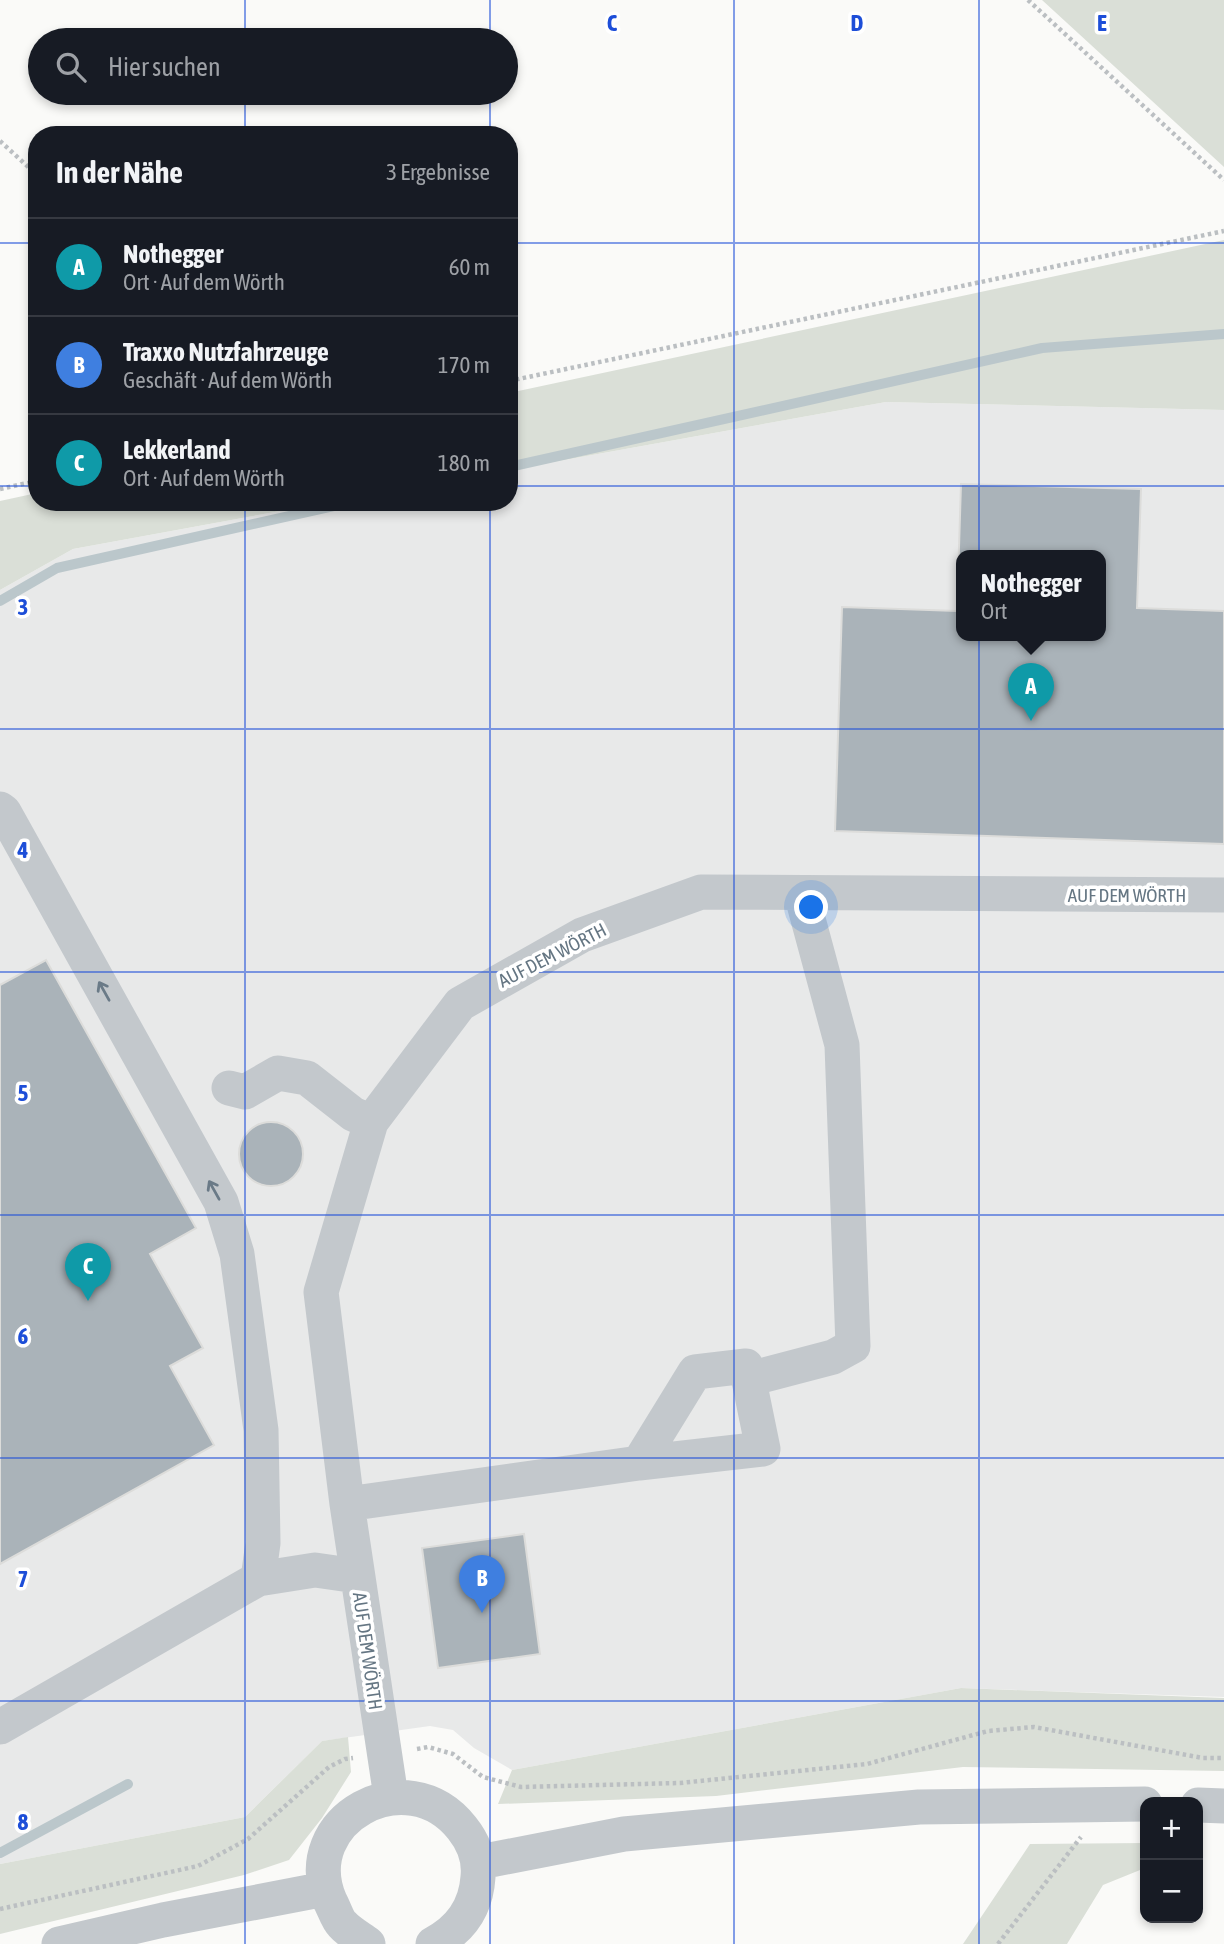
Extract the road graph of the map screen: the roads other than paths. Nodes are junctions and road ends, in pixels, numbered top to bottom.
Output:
1 (0, 809) edge
2 (801, 892) junction
3 (1224, 895) edge
4 (229, 1088) dead end
5 (371, 1122) junction
6 (749, 1379) junction
7 (639, 1463) junction
8 (347, 1504) junction
9 (357, 1576) junction
10 (258, 1579) junction
11 (0, 1727) edge
12 (391, 1797) junction
13 (1140, 1804) edge
14 (1203, 1805) edge
15 (1224, 1806) edge
16 (480, 1862) junction
17 (325, 1889) junction
18 (59, 1944) edge
19 (368, 1944) edge
20 (433, 1944) edge

10 -> 1 street
2 - 3 street, AUF DEM WÖRTH
2 - 5 street, AUF DEM WÖRTH
2 - 6 street
4 - 5 street
5 - 8 street, AUF DEM WÖRTH
6 - 7 street
6 - 7 street
7 - 8 street
8 - 9 street, AUF DEM WÖRTH
9 - 10 street
9 - 12 street, AUF DEM WÖRTH
10 - 11 street
12 - 16 street
12 - 17 street
13 - 16 street
14 - 15 street
16 - 20 street
17 - 18 street
17 - 19 street

